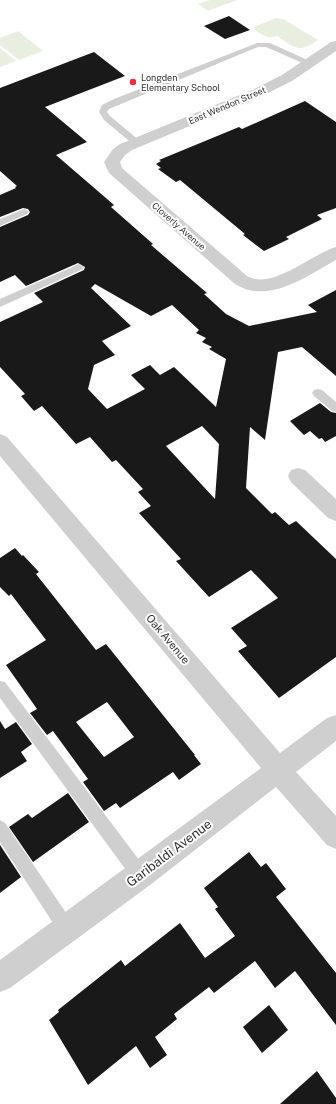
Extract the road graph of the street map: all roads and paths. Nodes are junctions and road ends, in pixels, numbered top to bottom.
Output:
1 (336, 45) edge
2 (310, 63) junction
3 (137, 143) junction
4 (114, 157) joint
5 (24, 212) dead end
6 (0, 223) edge
7 (336, 253) edge
8 (79, 267) dead end
9 (0, 303) edge
10 (318, 392) dead end
11 (336, 408) edge
12 (0, 442) edge
13 (298, 476) dead end
14 (336, 512) edge
15 (0, 687) edge
16 (336, 726) edge
17 (278, 770) junction
18 (0, 828) edge
19 (336, 836) edge
20 (140, 875) junction
21 (67, 929) junction
22 (0, 978) edge

1 - 2 street, East Wendon Street
2 - 3 street, East Wendon Street
2 - 3 lane
3 - 4 street, East Wendon Street
4 - 7 street, Cloverly Avenue
5 - 6 lane
8 - 9 lane
10 - 11 lane
12 - 17 street, Oak Avenue
13 - 14 street
15 - 20 lane
16 - 17 street, Garibaldi Avenue
17 - 19 street, Oak Avenue
17 - 20 street, Garibaldi Avenue
18 - 21 lane
20 - 21 street, Garibaldi Avenue
21 - 22 street, Garibaldi Avenue

